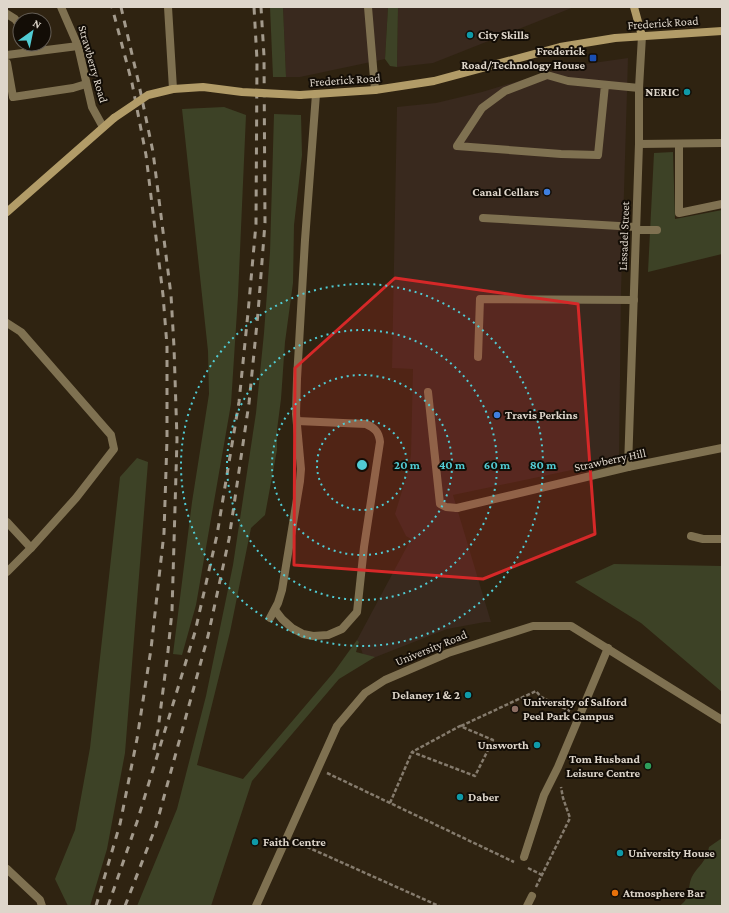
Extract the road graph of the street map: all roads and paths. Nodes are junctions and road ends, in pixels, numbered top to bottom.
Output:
1 (61, 7) edge
2 (168, 7) edge
3 (368, 7) edge
4 (634, 7) edge
5 (722, 31) edge
6 (642, 36) junction
7 (78, 46) junction
8 (52, 47) edge
9 (7, 63) edge
10 (86, 84) junction
11 (605, 85) junction
12 (639, 88) junction
13 (173, 89) junction
14 (375, 90) junction
15 (316, 94) junction
16 (103, 127) junction
17 (722, 142) edge
18 (639, 144) junction
19 (679, 144) junction
20 (722, 204) edge
21 (7, 212) edge
22 (483, 218) dead end
23 (636, 229) junction
24 (657, 230) dead end
25 (634, 300) junction
26 (7, 323) edge
27 (478, 357) dead end
28 (428, 392) dead end
29 (297, 421) junction
30 (722, 448) edge
31 (628, 467) junction
32 (7, 522) edge
33 (691, 536) dead end
34 (722, 539) edge
35 (31, 548) junction
36 (7, 572) edge
37 (275, 610) junction
38 (270, 618) dead end
39 (608, 648) junction
40 (579, 716) junction
41 (722, 720) edge
42 (460, 726) junction
43 (412, 752) junction
44 (558, 767) junction
45 (317, 769) junction
46 (390, 803) junction
47 (286, 838) junction
48 (522, 861) joint
49 (528, 868) dead end
50 (7, 869) edge
51 (542, 875) junction
52 (532, 896) joint
53 (42, 906) edge
54 (256, 906) edge
55 (440, 906) edge
56 (526, 906) edge

1 - 7 street, Strawberry Road
2 - 13 street
3 - 14 street
4 - 6 main road, Lissadel Street
5 - 6 main road, Frederick Road
6 - 12 street, Lissadel Street
6 - 14 main road, Frederick Road
7 - 8 street
7 - 10 street, Strawberry Road
9 - 10 street
10 - 16 street, Strawberry Road
11 - 11 street
11 - 12 street
12 - 18 street, Lissadel Street
13 - 15 main road, Frederick Road, bridge
13 - 16 main road, Frederick Road, bridge
14 - 15 main road, Frederick Road
15 - 29 street
16 - 21 main road, Frederick Road
17 - 19 street
18 - 19 street
18 - 23 street, Lissadel Street
19 - 20 street
22 - 23 street
23 - 24 street
23 - 25 street, Lissadel Street
25 - 27 street
25 - 31 street, Lissadel Street
26 - 35 street
28 - 31 street, Strawberry Hill
29 - 37 street
29 - 37 street
30 - 31 street, Strawberry Hill
32 - 35 street
33 - 34 street
35 - 36 street
37 - 38 street
39 - 40 street
39 - 41 street, University Road
39 - 45 street, University Road
40 - 42 path
40 - 44 street
42 - 43 path
42 - 43 path
43 - 46 path
44 - 48 street
44 - 51 path
45 - 46 path
45 - 47 street, University Road
46 - 48 path
47 - 54 street, University Road
47 - 55 path
49 - 51 path
50 - 53 street
51 - 52 path
52 - 56 street

